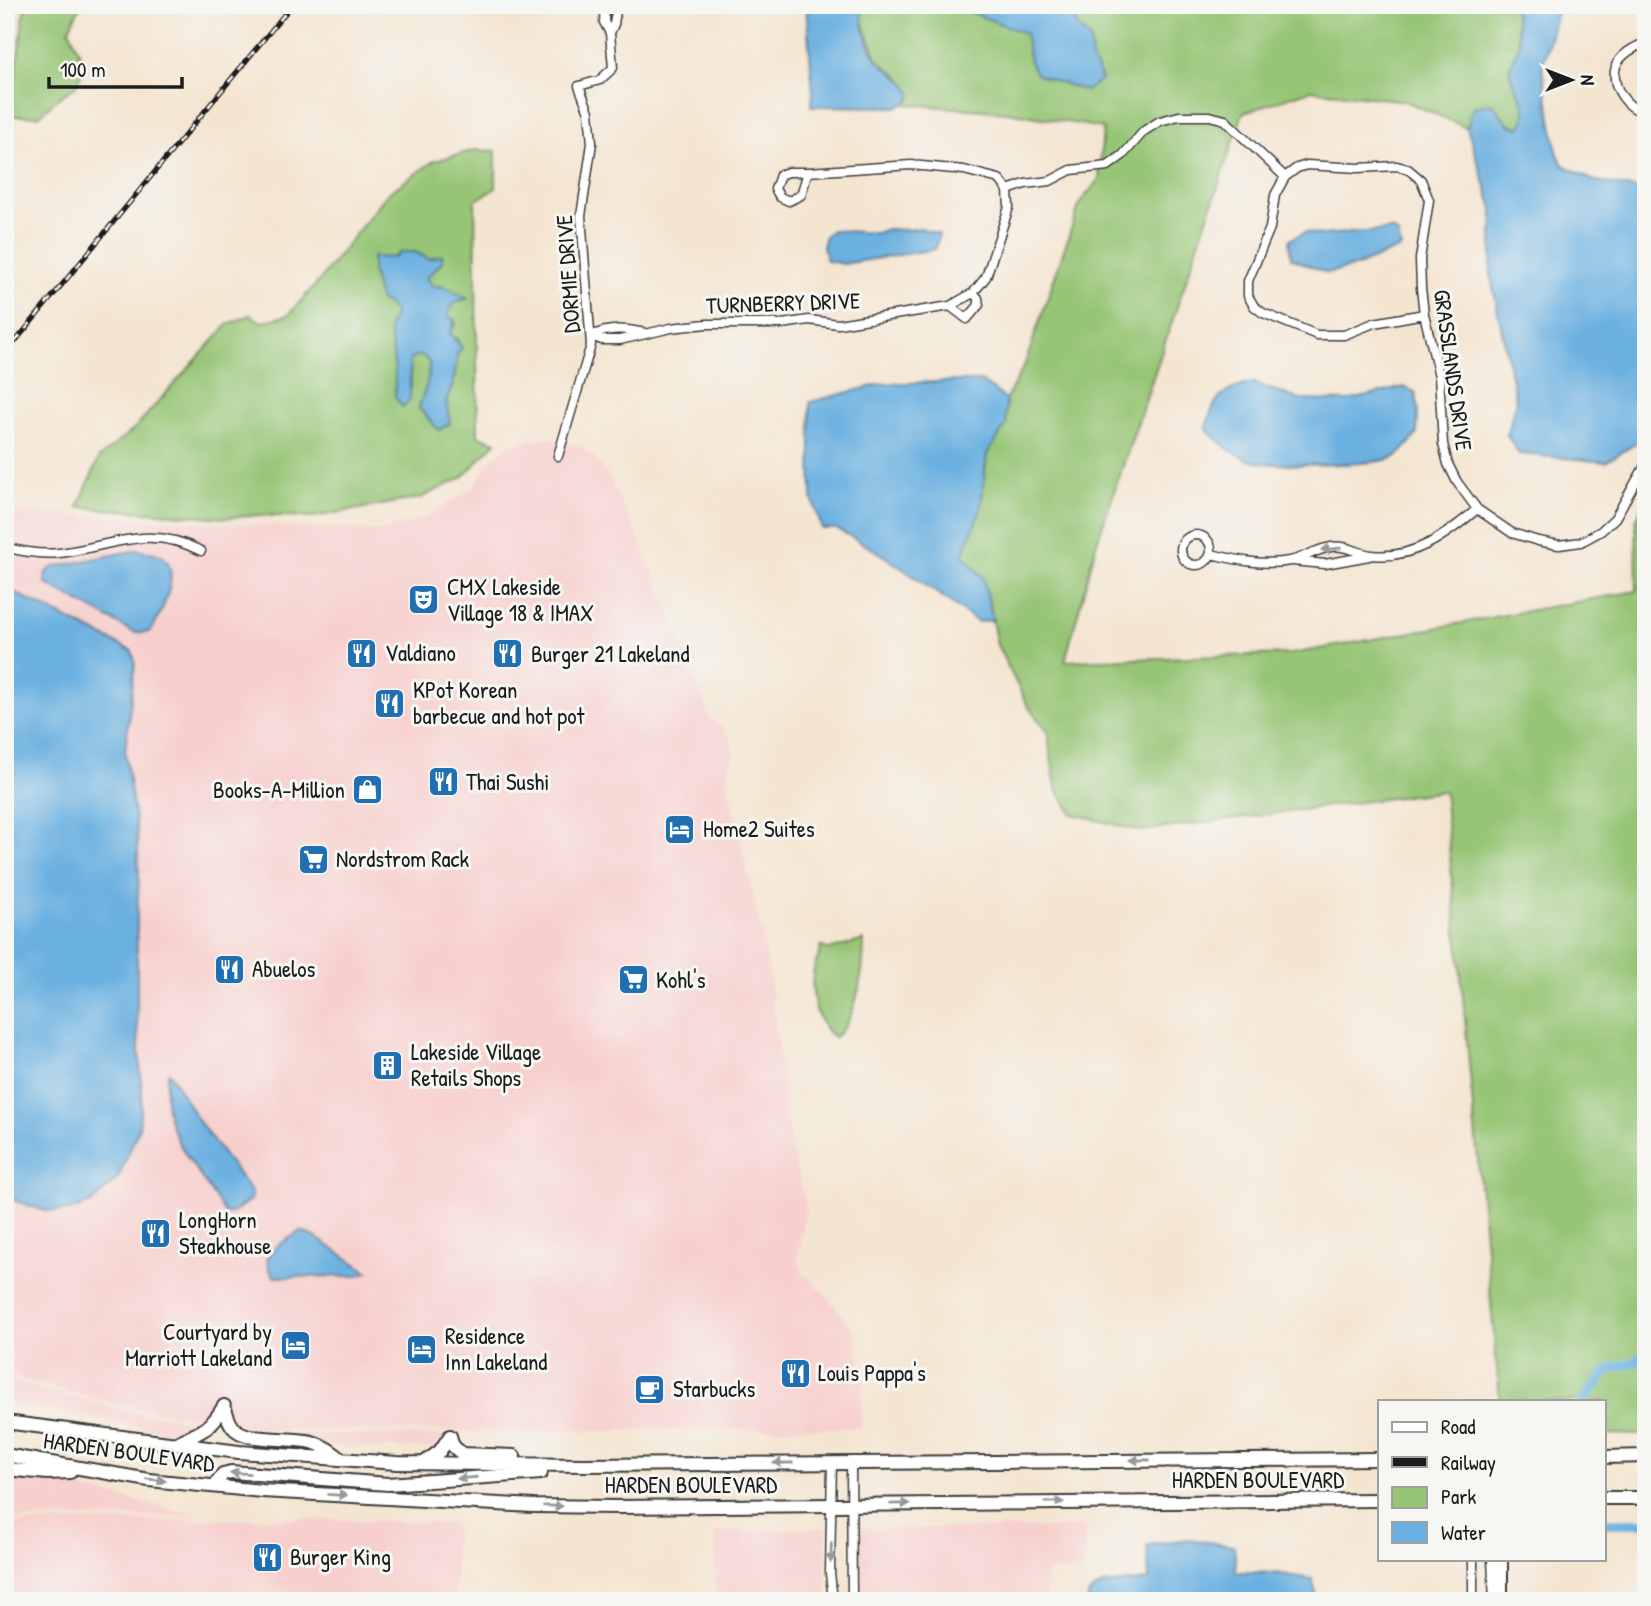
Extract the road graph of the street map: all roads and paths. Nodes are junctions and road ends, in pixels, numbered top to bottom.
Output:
1 (9, 5) edge
2 (605, 5) edge
3 (617, 5) edge
4 (5, 25) edge
5 (610, 33) junction
6 (1646, 43) edge
7 (1646, 112) edge
8 (808, 172) junction
9 (1285, 177) junction
10 (1008, 190) junction
11 (973, 293) junction
12 (950, 306) junction
13 (1424, 314) junction
14 (591, 336) junction
15 (558, 456) dead end
16 (1646, 464) edge
17 (1477, 509) junction
18 (5, 547) edge
19 (201, 551) dead end
20 (1211, 554) dead end
21 (1372, 555) junction
22 (1291, 561) junction
23 (5, 1422) edge
24 (174, 1444) junction
25 (5, 1455) edge
26 (1606, 1457) edge
27 (1646, 1457) edge
28 (340, 1459) junction
29 (1378, 1459) edge
30 (832, 1462) junction
31 (851, 1462) junction
32 (424, 1463) junction
33 (657, 1464) junction
34 (583, 1465) junction
35 (5, 1469) edge
36 (99, 1471) junction
37 (214, 1486) junction
38 (1606, 1498) edge
39 (1646, 1498) edge
40 (1378, 1500) edge
41 (832, 1505) junction
42 (851, 1505) junction
43 (1473, 1560) edge
44 (1492, 1560) edge
45 (1501, 1560) edge
46 (833, 1601) edge
47 (852, 1601) edge
48 (1473, 1601) edge
49 (1494, 1601) edge
50 (1501, 1601) edge

1 - 4 main road
2 - 5 street
3 - 5 street
5 - 14 street, DORMIE DRIVE
6 - 7 street
8 - 8 street
8 - 10 street
9 - 10 street
9 - 13 street, GRASSLANDS DRIVE
9 - 13 street
10 - 11 street, TURNBERRY DRIVE
11 - 12 street, TURNBERRY DRIVE
11 - 12 street
12 - 14 street, TURNBERRY DRIVE
13 - 17 street, GRASSLANDS DRIVE
14 - 15 street, DORMIE DRIVE
16 - 17 street, GRASSLANDS DRIVE
17 - 21 street
18 - 19 street
20 - 22 street
21 - 22 street
21 -> 22 street
23 - 24 main road, HARDEN BOULEVARD
24 - 28 main road, HARDEN BOULEVARD
24 - 28 main road
25 - 36 main road, HARDEN BOULEVARD
26 - 27 main road
28 - 32 main road, HARDEN BOULEVARD
29 -> 31 main road, HARDEN BOULEVARD
30 - 31 main road, HARDEN BOULEVARD
30 -> 33 main road, HARDEN BOULEVARD
30 - 41 street
31 - 42 street
32 - 34 main road, HARDEN BOULEVARD
32 - 34 main road
33 - 34 main road, HARDEN BOULEVARD
33 -> 37 main road
35 - 36 main road
36 -> 37 main road, HARDEN BOULEVARD
37 -> 41 main road, HARDEN BOULEVARD
38 - 39 main road
42 -> 40 main road, HARDEN BOULEVARD
41 - 42 main road, HARDEN BOULEVARD
41 -> 46 street
42 - 47 street
43 - 48 street
44 - 49 street
45 - 50 main road

